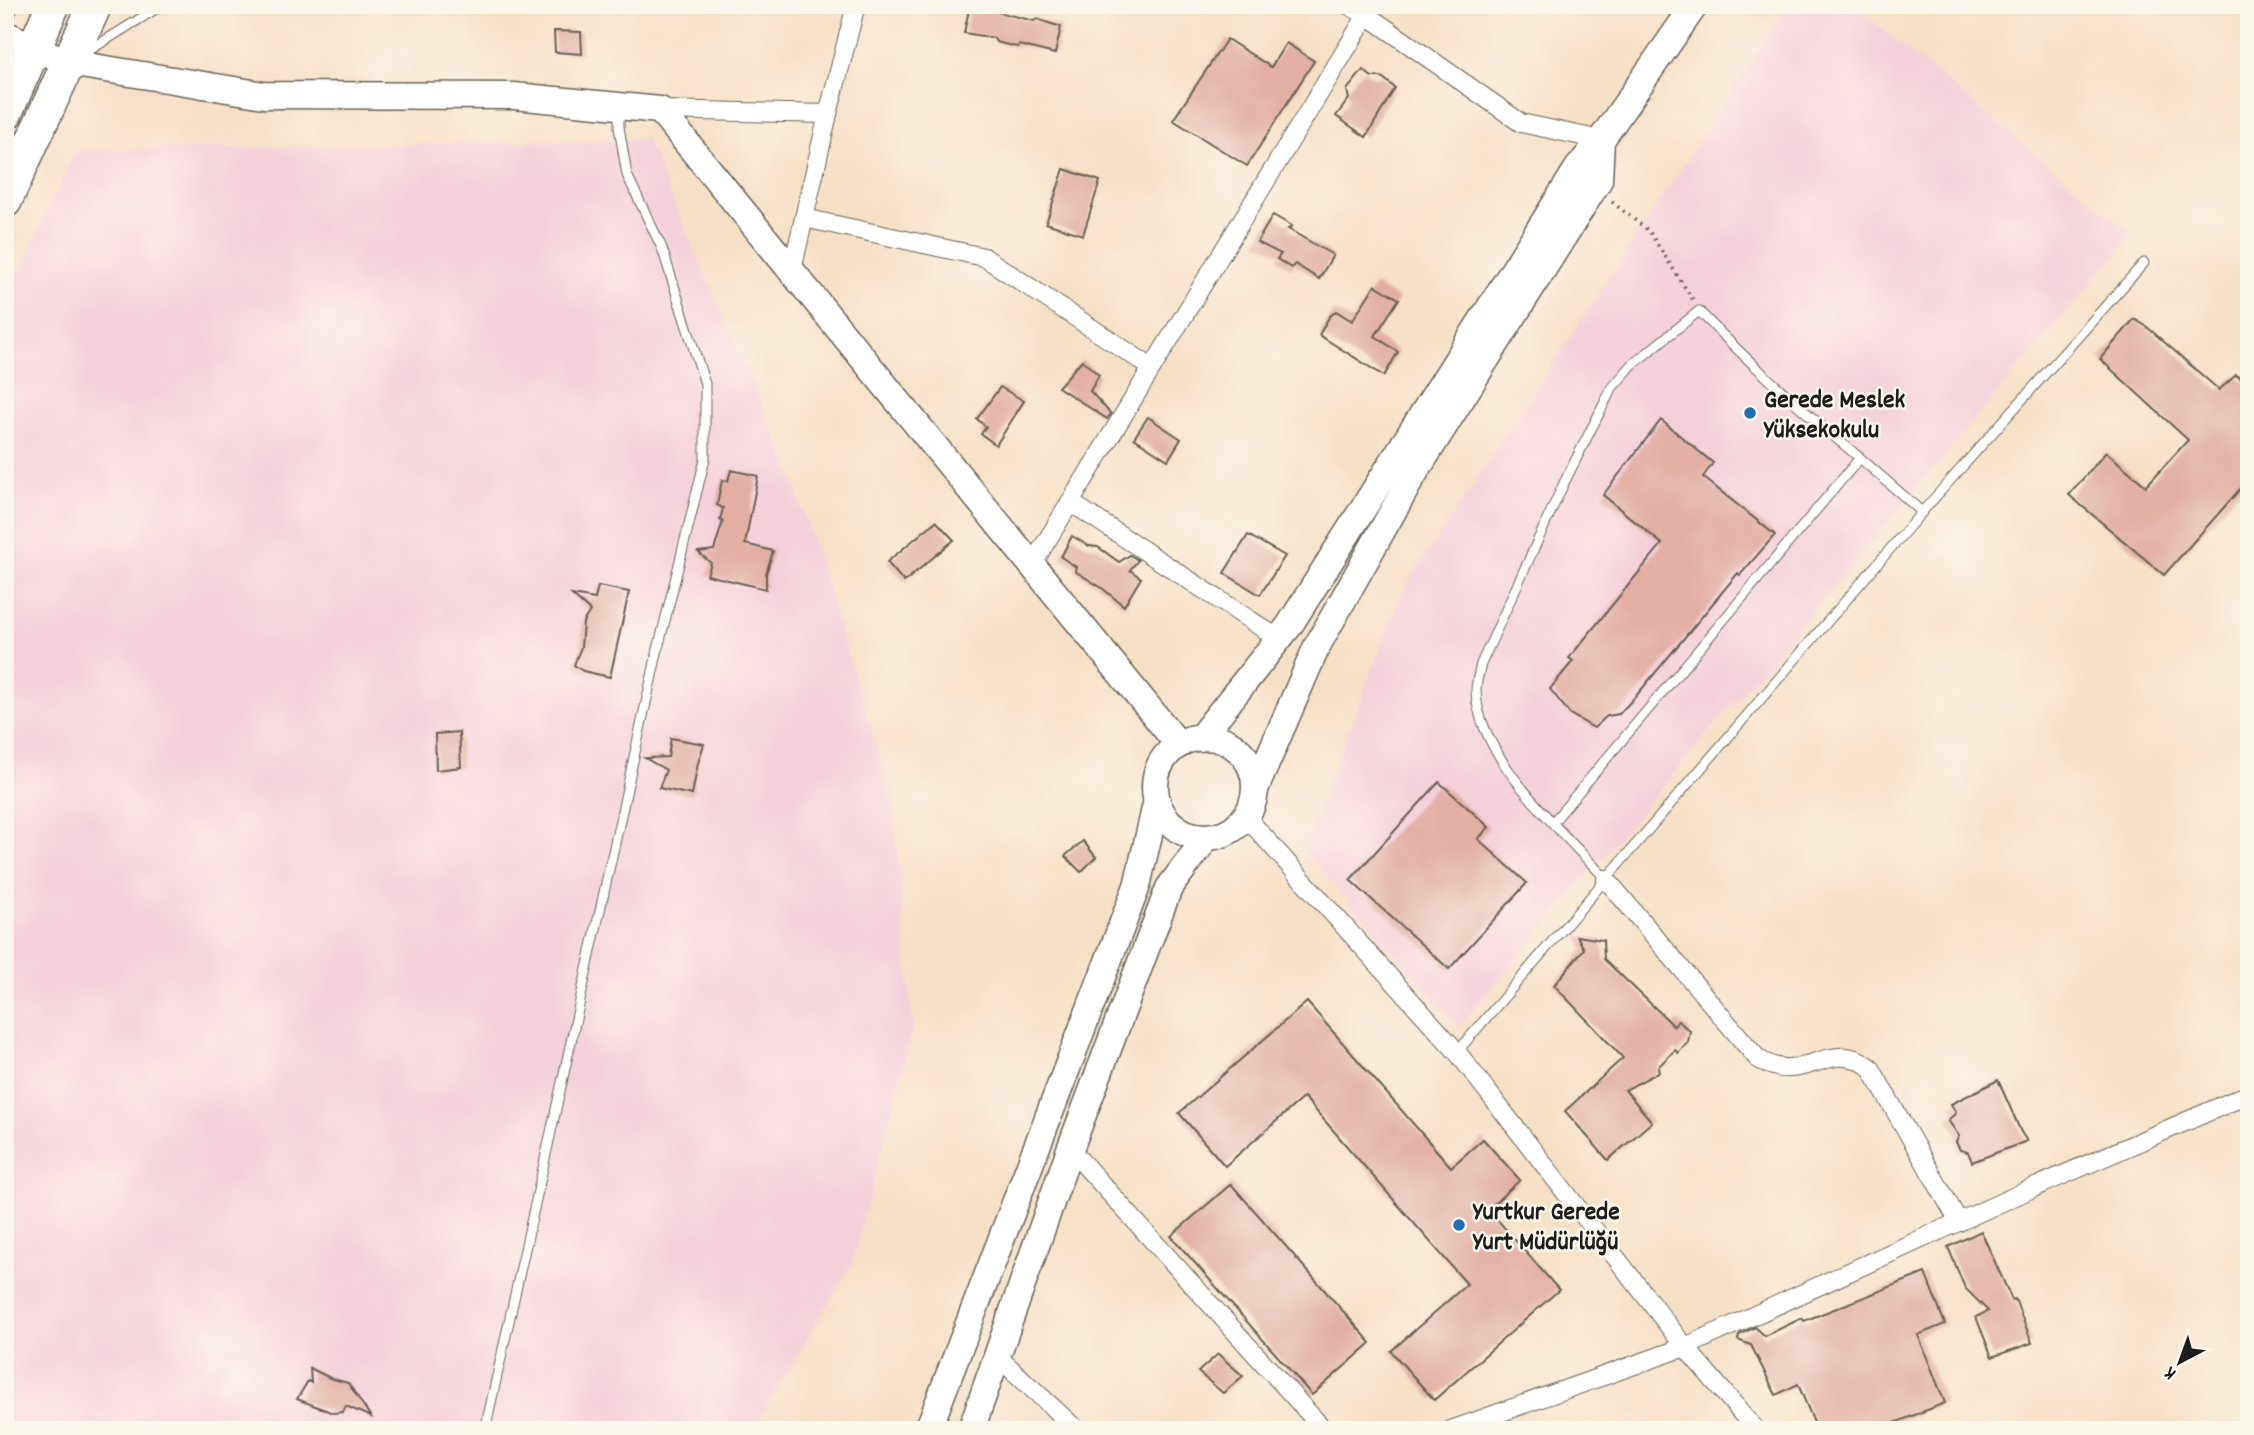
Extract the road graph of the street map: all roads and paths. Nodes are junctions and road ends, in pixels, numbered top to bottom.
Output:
1 (14, 5) edge
2 (53, 5) edge
3 (95, 5) edge
4 (162, 5) edge
5 (856, 5) edge
6 (1348, 5) edge
7 (1695, 5) edge
8 (1367, 15) junction
9 (5, 28) edge
10 (5, 34) edge
11 (35, 47) junction
12 (69, 63) junction
13 (618, 106) junction
14 (660, 110) junction
15 (5, 114) edge
16 (828, 114) junction
17 (1601, 140) junction
18 (1594, 188) junction
19 (5, 201) edge
20 (804, 218) junction
21 (2144, 263) dead end
22 (792, 271) junction
23 (1699, 311) junction
24 (1152, 368) junction
25 (1860, 458) junction
26 (1070, 502) junction
27 (1922, 512) junction
28 (1032, 565) junction
29 (1279, 639) junction
30 (1189, 741) junction
31 (1256, 787) junction
32 (1157, 800) junction
33 (1246, 817) junction
34 (1554, 821) junction
35 (1208, 838) junction
36 (1606, 879) junction
37 (1457, 1052) junction
38 (2249, 1094) edge
39 (1070, 1149) junction
40 (1959, 1222) junction
41 (1685, 1347) junction
42 (997, 1356) junction
43 (485, 1430) edge
44 (928, 1430) edge
45 (971, 1430) edge
46 (1077, 1430) edge
47 (1324, 1430) edge
48 (1451, 1430) edge
49 (1756, 1430) edge

1 - 9 lane
2 - 11 highway
3 - 12 highway
4 - 12 lane
5 - 16 street
6 - 8 street
7 - 17 street
8 - 17 street
8 - 24 street
10 - 11 street
11 - 12 street
11 - 15 highway
12 - 13 street
12 - 19 highway
13 - 14 street
13 - 43 lane
14 - 16 street
14 - 22 street
16 - 20 street
17 - 18 street
17 - 29 street
18 - 23 path
18 - 31 street
20 - 22 street
20 - 24 street
21 - 27 lane
22 - 28 street
23 - 25 lane
23 - 34 lane
24 - 26 street
25 - 27 lane
25 - 34 lane
26 - 28 street
26 - 29 street
27 - 36 lane
28 - 30 street
29 - 30 street
30 - 31 street
30 - 32 street
31 - 33 street
32 - 35 street
32 - 44 street
33 - 35 street
33 - 37 street
34 - 36 lane
35 - 39 street
36 - 37 lane
36 - 40 street
37 - 41 street
38 - 40 street
39 - 42 street
39 - 47 street
40 - 41 street
41 - 48 street
41 - 49 street
42 - 45 street
42 - 46 street

